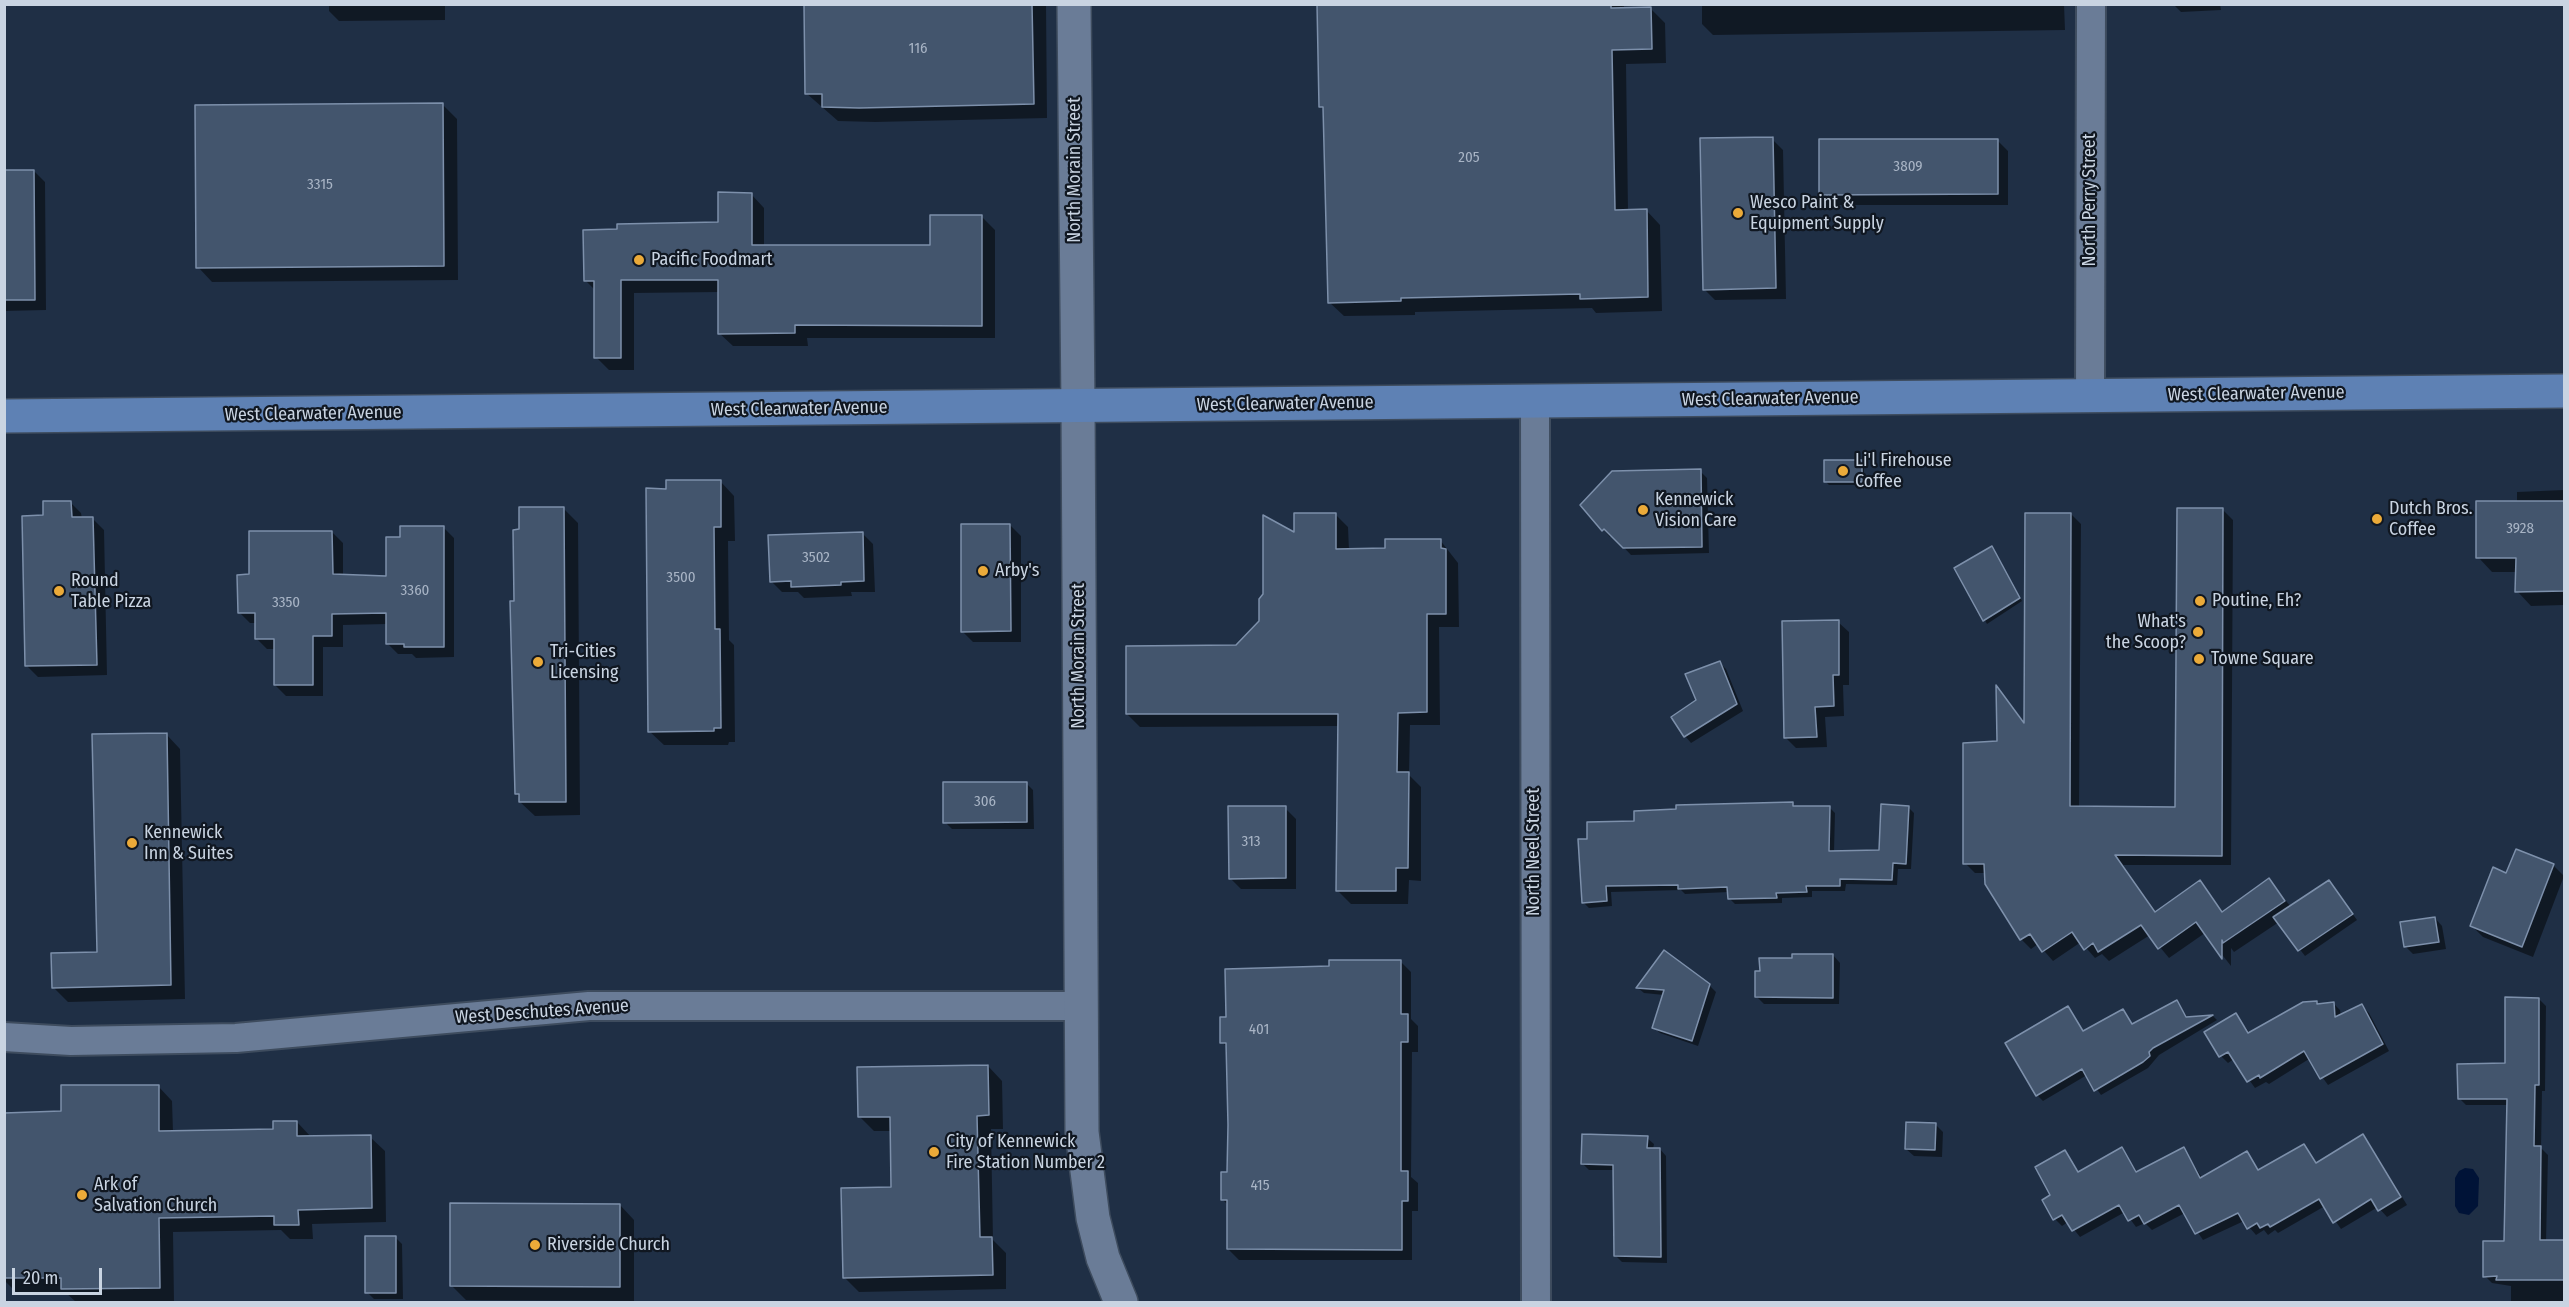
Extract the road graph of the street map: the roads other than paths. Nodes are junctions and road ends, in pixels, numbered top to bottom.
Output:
1 (1074, 4) edge
2 (2091, 4) edge
3 (2565, 391) edge
4 (2090, 396) junction
5 (1535, 401) junction
6 (1078, 406) junction
7 (4, 416) edge
8 (1080, 1006) junction
9 (4, 1037) edge
10 (1122, 1302) edge
11 (1536, 1302) edge

1 - 6 street, North Morain Street
2 - 4 street, North Perry Street
3 - 4 main road, West Clearwater Avenue
4 - 5 main road, West Clearwater Avenue
5 - 6 main road, West Clearwater Avenue
5 - 11 street, North Neel Street
6 - 7 main road, West Clearwater Avenue
6 - 8 street, North Morain Street
8 - 9 street, West Deschutes Avenue
8 - 10 street, North Morain Street

